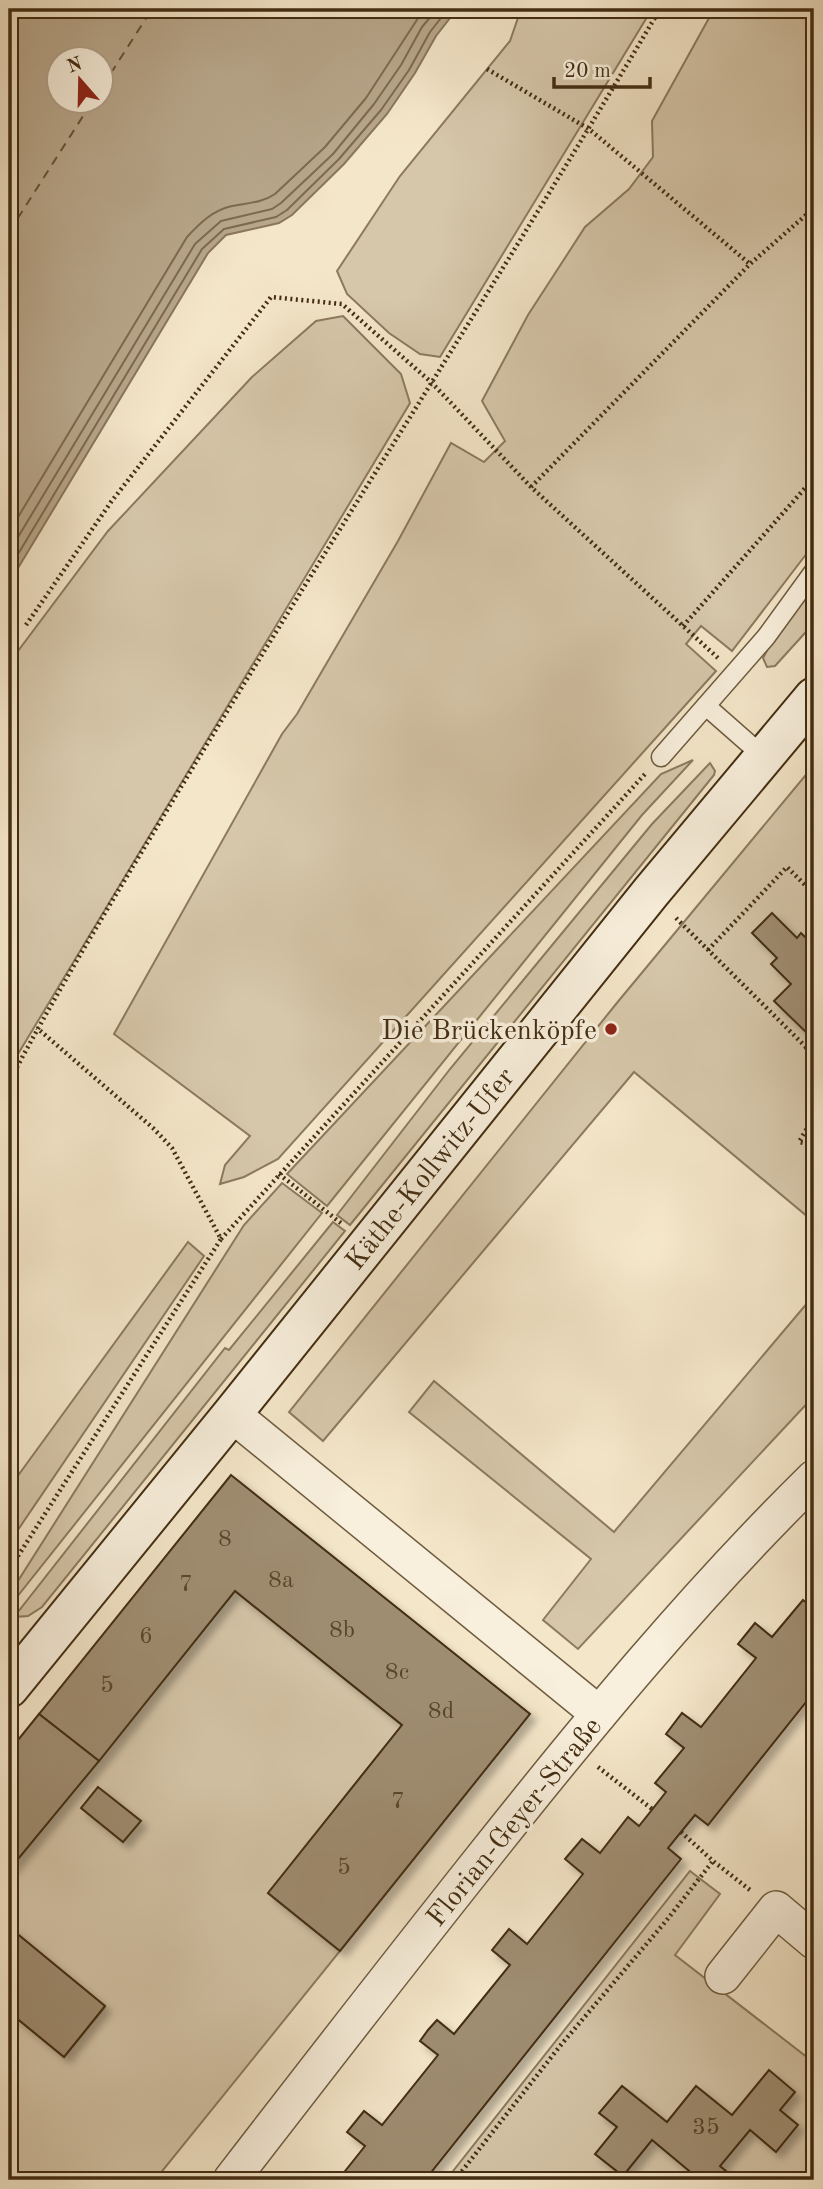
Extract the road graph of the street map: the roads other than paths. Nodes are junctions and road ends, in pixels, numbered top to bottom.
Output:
1 (814, 570) edge
2 (814, 696) edge
3 (706, 706) junction
4 (763, 756) junction
5 (661, 757) road end
6 (232, 1414) junction
7 (814, 1478) edge
8 (9, 1688) edge
9 (598, 1714) junction
10 (814, 1941) edge
11 (723, 1976) dead end
12 (231, 2180) edge

1 - 3 lane
2 - 4 main road, Käthe-Kollwitz-Ufer
3 - 4 lane
3 - 5 lane
4 - 6 main road, Käthe-Kollwitz-Ufer
6 - 8 main road, Käthe-Kollwitz-Ufer
6 - 9 street
7 - 9 street, Florian-Geyer-Straße
9 - 12 street, Florian-Geyer-Straße
10 - 11 street

